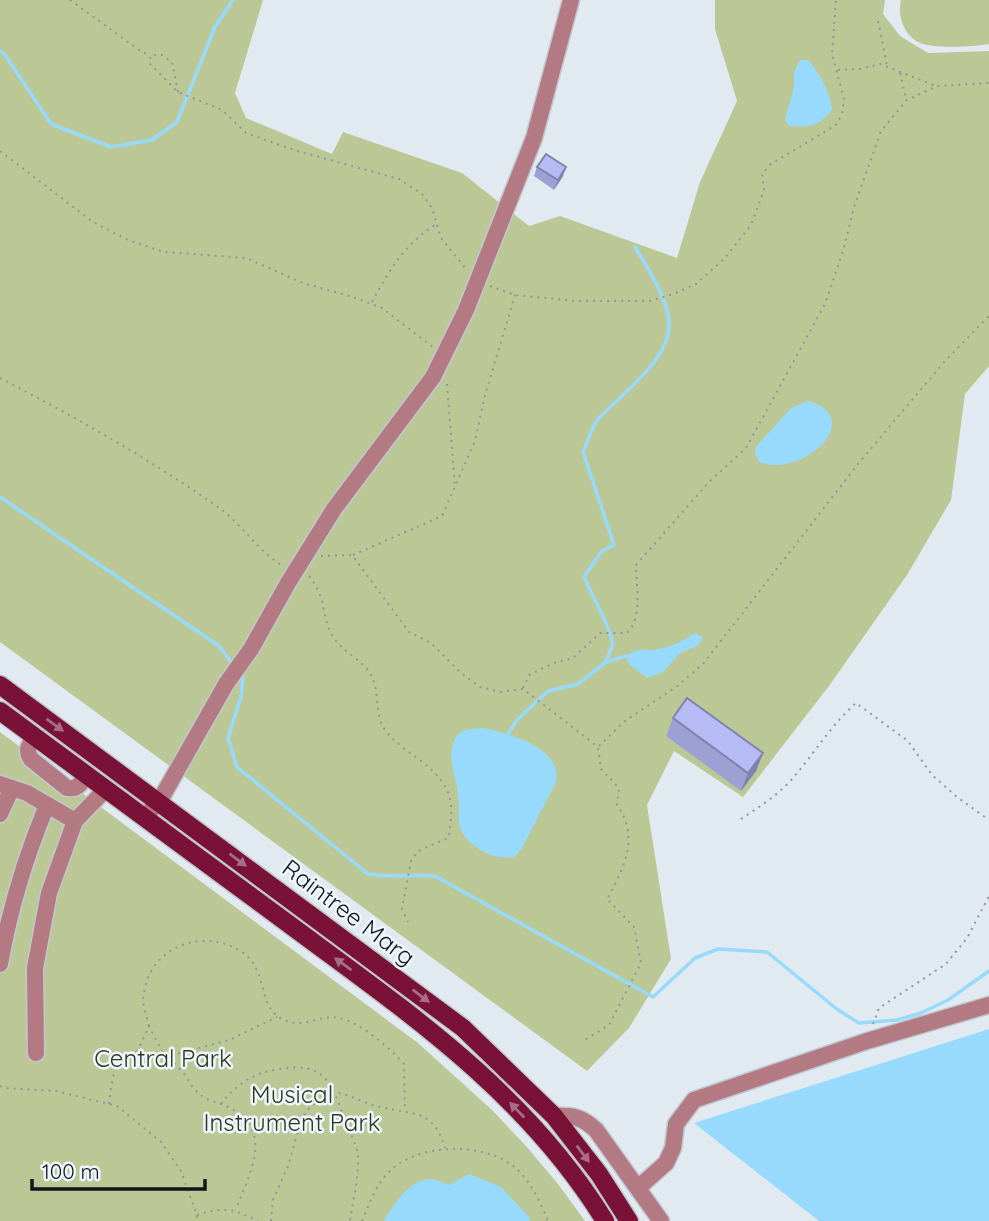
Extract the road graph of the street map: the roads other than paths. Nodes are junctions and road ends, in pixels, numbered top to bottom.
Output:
1 (571, 0) edge
2 (0, 685) edge
3 (0, 711) edge
4 (6, 786) edge
5 (106, 789) junction
6 (159, 802) junction
7 (47, 805) junction
8 (0, 814) edge
9 (144, 817) junction
10 (75, 821) junction
11 (0, 964) edge
12 (989, 1005) edge
13 (36, 1053) dead end
14 (555, 1116) junction
15 (638, 1188) junction
16 (605, 1221) edge
17 (629, 1221) edge
18 (662, 1221) edge

1 - 6 street
2 -> 6 main road, Raintree Marg
3 - 5 main road, Raintree Marg
4 - 7 street
4 - 8 street
5 - 9 main road, Raintree Marg
5 - 10 street
6 - 9 street
6 -> 14 main road, Raintree Marg
7 - 10 street
7 - 11 street
16 -> 9 main road, Raintree Marg
10 - 13 street
12 - 15 street
14 - 15 street
14 -> 17 main road, Raintree Marg
15 - 18 street

